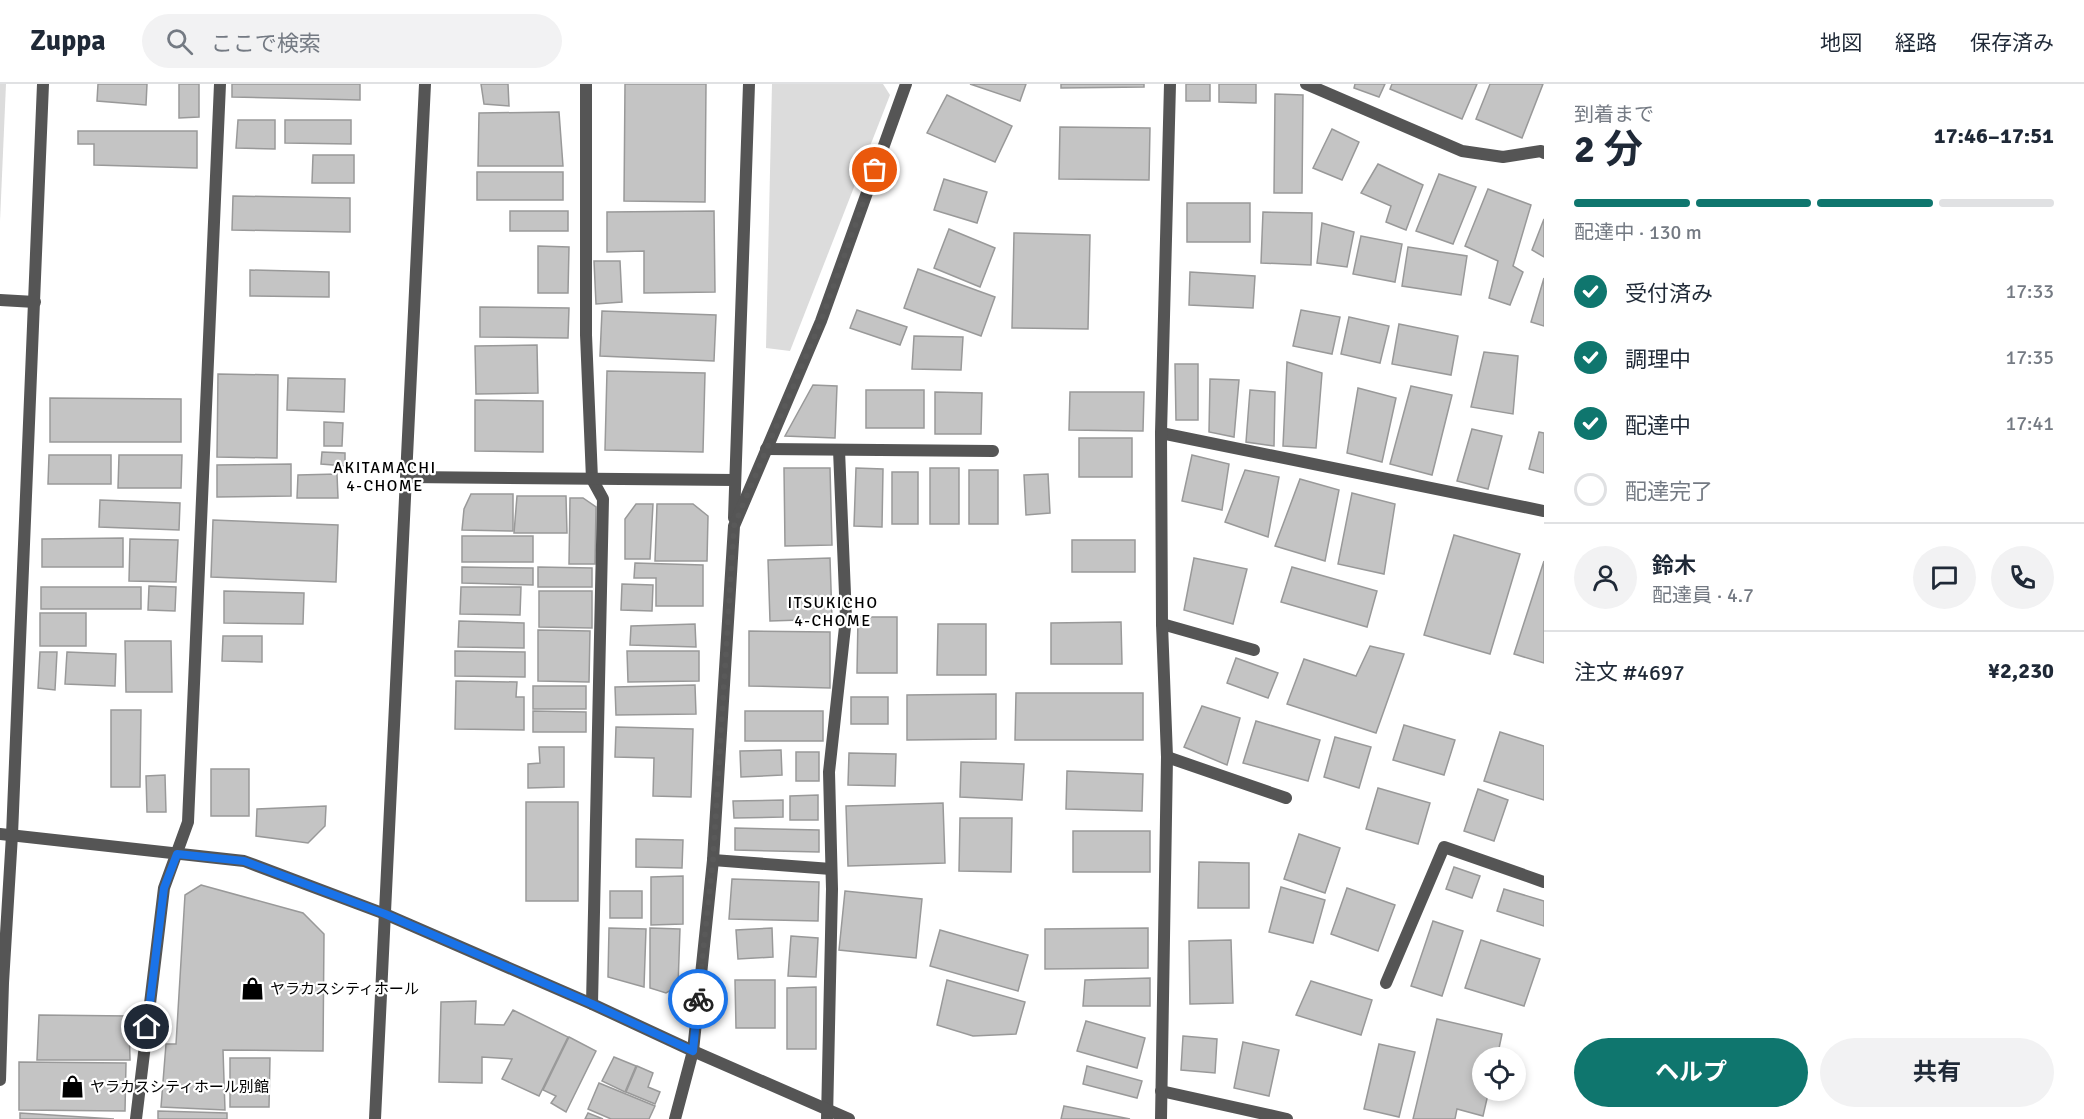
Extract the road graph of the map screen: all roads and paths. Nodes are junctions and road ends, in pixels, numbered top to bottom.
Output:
1 (43, 84) edge
2 (220, 84) edge
3 (425, 84) edge
4 (586, 84) edge
5 (749, 84) edge
6 (906, 84) edge
7 (1170, 84) edge
8 (1306, 84) edge
9 (1543, 149) edge
10 (0, 300) edge
11 (35, 302) junction
12 (1161, 433) junction
13 (766, 449) junction
14 (839, 450) junction
15 (993, 451) dead end
16 (407, 477) junction
17 (592, 479) junction
18 (735, 480) junction
19 (1544, 511) edge
20 (734, 526) junction
21 (1162, 624) junction
22 (1254, 650) dead end
23 (1167, 757) junction
24 (1286, 798) dead end
25 (6, 834) edge
26 (177, 854) junction
27 (713, 860) junction
28 (831, 868) junction
29 (1544, 882) edge
30 (385, 914) junction
31 (1, 983) edge
32 (1386, 983) dead end
33 (592, 1004) junction
34 (693, 1051) junction
35 (0, 1080) edge
36 (1161, 1091) junction
37 (827, 1114) edge
38 (136, 1119) edge
39 (375, 1119) edge
40 (675, 1119) edge
41 (849, 1119) edge
42 (1161, 1119) edge
43 (1287, 1119) edge

1 - 11 street
2 - 26 street
3 - 16 street
4 - 17 street
5 - 18 street
6 - 13 street
7 - 12 street
8 - 9 street
10 - 11 street
11 - 25 street
12 - 19 street
12 - 21 street
13 - 14 street
13 - 20 street
14 - 15 street
14 - 28 street
16 - 17 street
16 - 30 street
17 - 18 street
17 - 33 street
18 - 20 street
20 - 27 street
21 - 22 street
21 - 23 street
23 - 24 street
23 - 36 street
25 - 26 street
25 - 31 street
26 - 30 street
26 - 38 street
27 - 28 street
27 - 34 street
28 - 37 street
29 - 32 street
30 - 33 street
30 - 39 street
31 - 35 street
33 - 34 street
34 - 37 street
34 - 40 street
36 - 42 street
36 - 43 street
37 - 41 street

